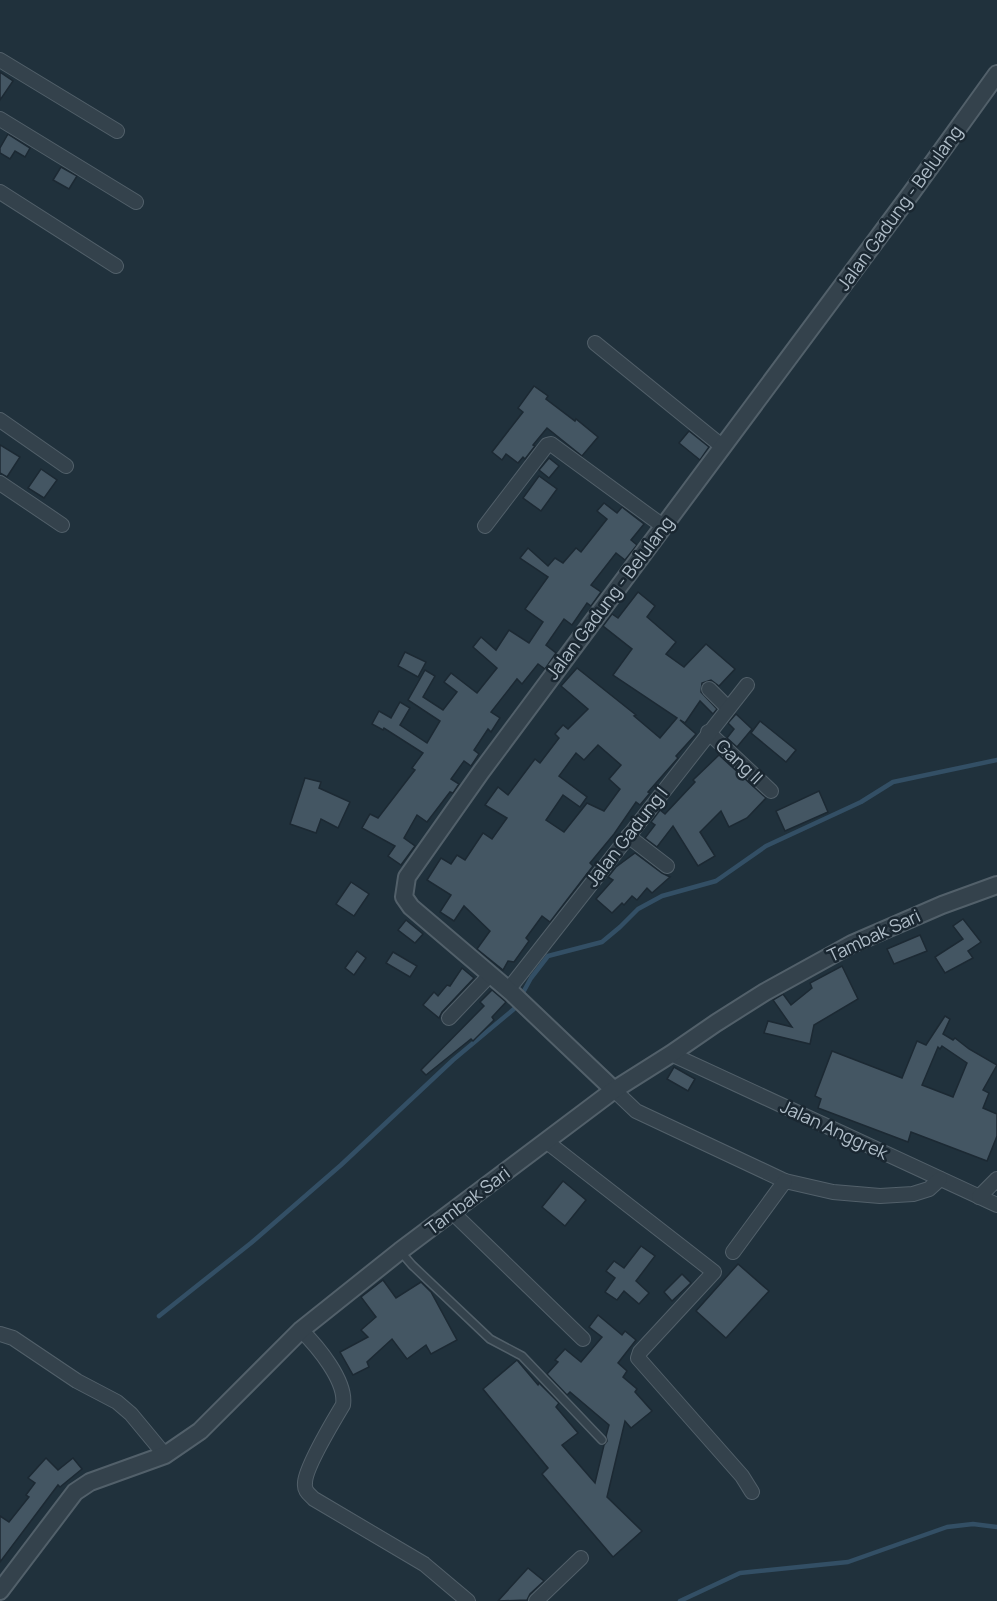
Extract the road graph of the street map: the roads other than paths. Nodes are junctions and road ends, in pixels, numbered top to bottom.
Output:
1 (0, 60) edge
2 (997, 74) edge
3 (0, 119) edge
4 (117, 131) dead end
5 (0, 192) edge
6 (136, 202) dead end
7 (116, 266) dead end
8 (595, 343) dead end
9 (0, 420) edge
10 (723, 447) junction
11 (66, 466) dead end
12 (0, 483) edge
13 (62, 525) dead end
14 (485, 526) dead end
15 (663, 526) junction
16 (747, 685) dead end
17 (709, 689) dead end
18 (728, 708) junction
19 (708, 732) junction
20 (771, 791) dead end
21 (628, 836) junction
22 (668, 866) dead end
23 (997, 885) edge
24 (490, 975) junction
25 (510, 992) junction
26 (449, 1018) dead end
27 (671, 1054) junction
28 (614, 1090) junction
29 (547, 1142) junction
30 (940, 1179) junction
31 (997, 1179) edge
32 (785, 1181) junction
33 (979, 1197) junction
34 (997, 1205) edge
35 (453, 1213) junction
36 (400, 1251) junction
37 (733, 1252) dead end
38 (301, 1330) junction
39 (0, 1334) edge
40 (583, 1339) dead end
41 (602, 1440) dead end
42 (165, 1455) junction
43 (752, 1492) dead end
44 (581, 1558) dead end
45 (0, 1592) edge
46 (468, 1601) edge
47 (536, 1601) edge

1 - 4 street
2 - 10 street, Jalan Gadung - Belulang
3 - 6 street
5 - 7 street
8 - 10 street
9 - 11 street
10 - 15 street, Jalan Gadung - Belulang
12 - 13 street
14 - 15 street
15 - 24 street, Jalan Gadung - Belulang
16 - 18 street, Jalan Gadung I
17 - 18 street
18 - 19 street, Jalan Gadung I
19 - 20 street, Gang II
19 - 21 street, Jalan Gadung I
21 - 22 street
21 - 25 street, Jalan Gadung I
23 - 27 street, Tambak Sari
24 - 25 street, Jalan Gadung - Belulang
24 - 26 street
25 - 28 street, Jalan Gadung - Belulang
27 - 28 street, Tambak Sari
27 - 30 street, Jalan Anggrek
28 - 29 street, Tambak Sari
28 - 32 street
29 - 35 street, Tambak Sari
29 - 43 street
30 - 32 street
30 - 33 street, Jalan Anggrek
31 - 33 street
32 - 37 street
33 - 34 street, Jalan Anggrek
35 - 36 street, Tambak Sari
35 - 40 street
36 - 38 street, Tambak Sari
36 - 41 lane
38 - 42 street, Tambak Sari
38 - 46 street
39 - 42 street
42 - 45 street, Tambak Sari
44 - 47 street

